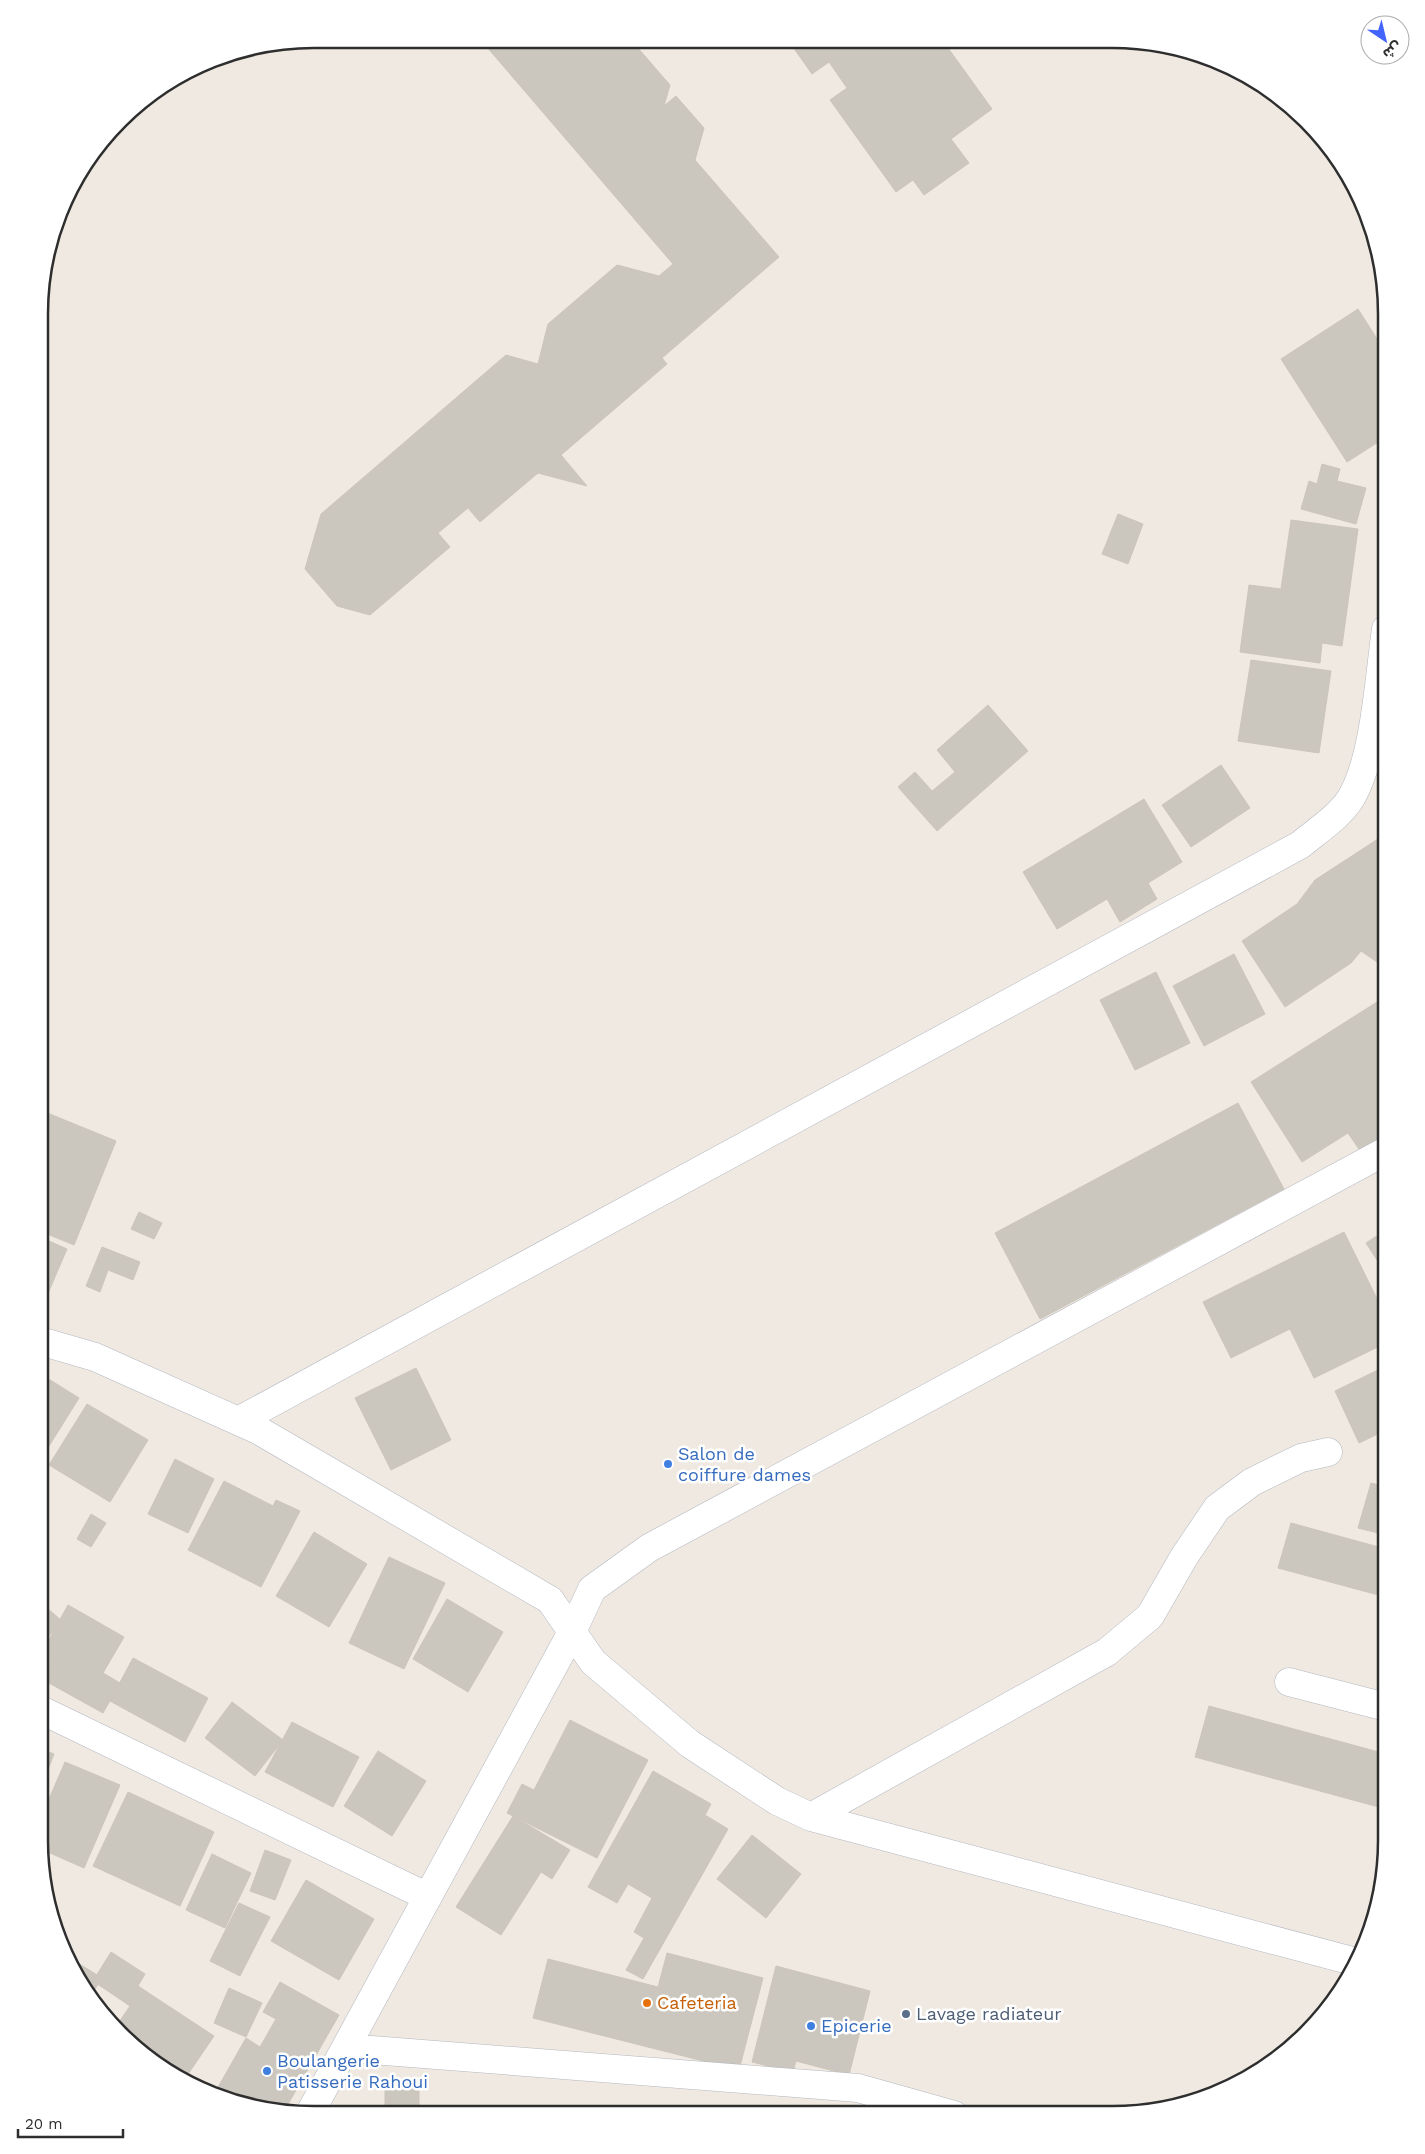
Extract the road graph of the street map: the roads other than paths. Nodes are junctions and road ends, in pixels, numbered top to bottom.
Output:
1 (1378, 686) edge
2 (1378, 1155) edge
3 (48, 1343) edge
4 (238, 1421) junction
5 (1328, 1452) dead end
6 (572, 1632) junction
7 (1289, 1682) dead end
8 (1378, 1705) edge
9 (48, 1713) edge
10 (812, 1817) junction
11 (428, 1897) junction
12 (1349, 1960) edge
13 (346, 2048) junction
14 (314, 2106) edge
15 (922, 2106) edge

1 - 4 street
2 - 6 street
3 - 4 street
4 - 6 street
5 - 10 street
6 - 10 street
6 - 11 street
7 - 8 street
9 - 11 street
10 - 12 street
11 - 13 street
13 - 14 street
13 - 15 street

